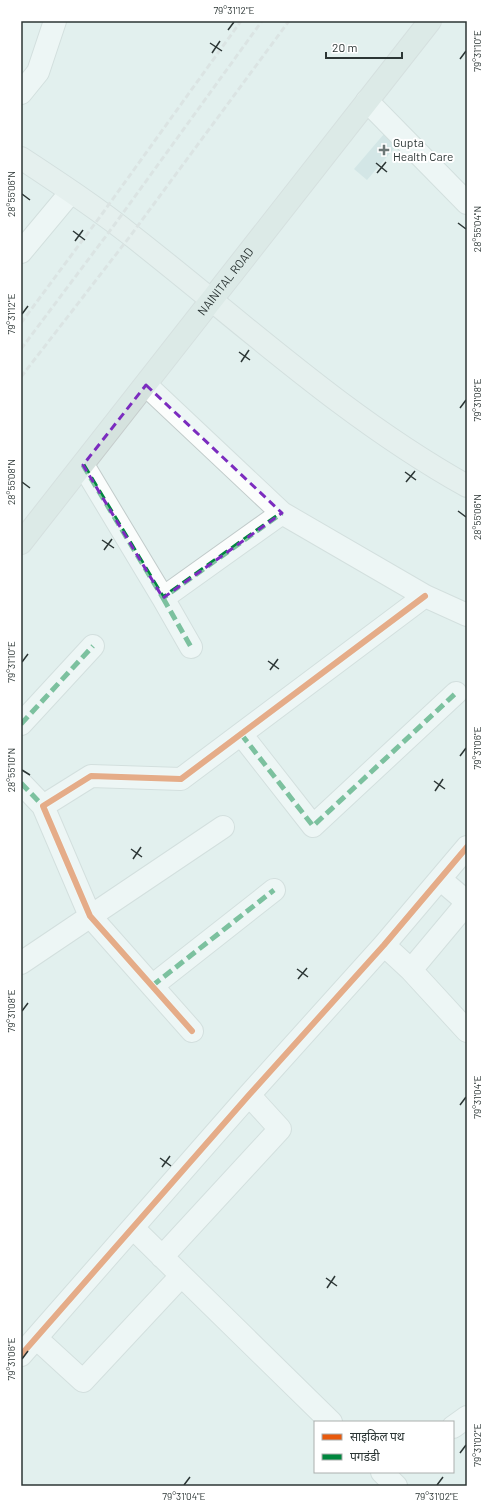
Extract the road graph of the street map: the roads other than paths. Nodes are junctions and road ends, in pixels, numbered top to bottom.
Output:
1 (55, 21) edge
2 (430, 21) edge
3 (21, 93) edge
4 (367, 101) junction
5 (21, 158) edge
6 (71, 192) junction
7 (467, 203) edge
8 (21, 252) edge
9 (212, 300) junction
10 (146, 385) junction
11 (82, 465) junction
12 (467, 486) edge
13 (282, 514) junction
14 (21, 543) edge
15 (425, 596) junction
16 (163, 598) junction
17 (467, 615) edge
18 (93, 646) dead end
19 (191, 647) dead end
20 (456, 693) dead end
21 (21, 724) edge
22 (241, 734) junction
23 (21, 783) edge
24 (43, 806) junction
25 (223, 827) dead end
26 (467, 847) edge
27 (440, 878) junction
28 (274, 890) dead end
29 (467, 902) edge
30 (90, 916) junction
31 (384, 946) junction
32 (21, 963) edge
33 (411, 970) junction
34 (152, 986) junction
35 (192, 1031) dead end
36 (467, 1031) edge
37 (249, 1095) junction
38 (133, 1228) junction
39 (162, 1257) junction
40 (181, 1276) junction
41 (36, 1338) junction
42 (21, 1355) edge
43 (467, 1417) edge
44 (330, 1421) edge
45 (454, 1426) edge

1 - 3 street
2 - 4 main road, NAINITAL ROAD
4 - 7 street
4 - 9 main road, NAINITAL ROAD
5 - 6 street
6 - 8 street
6 - 9 street
9 - 10 main road, NAINITAL ROAD
9 - 12 street
10 - 11 main road, NAINITAL ROAD
10 - 13 street
11 - 14 main road, NAINITAL ROAD
11 - 16 street
13 - 15 street
13 - 16 street
15 - 17 street
15 - 22 street
16 - 19 street
18 - 21 street
20 - 22 street
22 - 24 street
23 - 24 street
24 - 30 street
25 - 30 street
26 - 27 street
27 - 29 street
27 - 31 street
28 - 34 street
29 - 33 street
30 - 32 street
30 - 34 street
31 - 33 street
31 - 37 street
33 - 36 street
34 - 35 street
37 - 38 street
37 - 39 street
38 - 39 street
38 - 41 street
39 - 40 street
40 - 41 street
40 - 44 street
41 - 42 street
43 - 45 street

